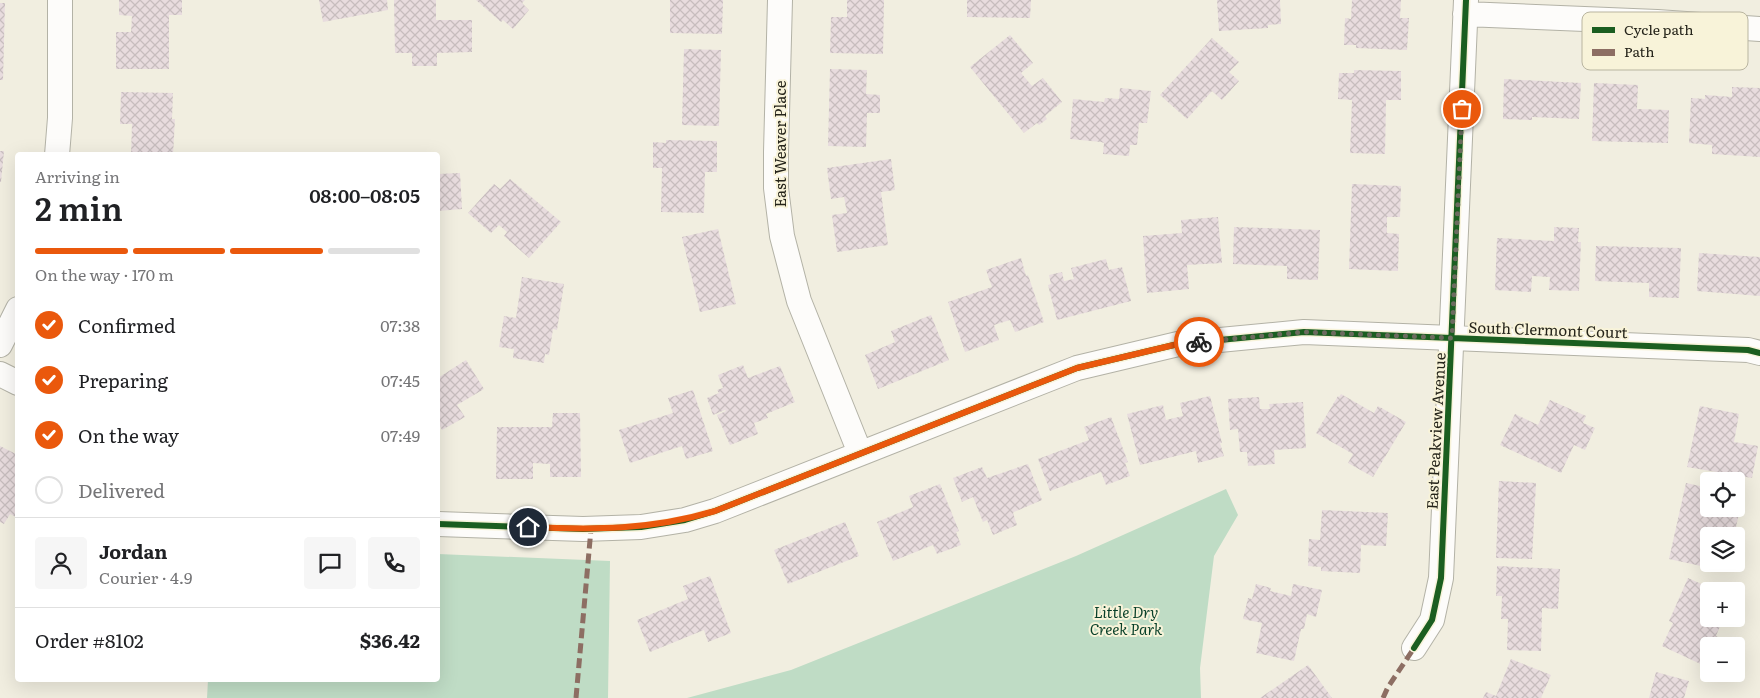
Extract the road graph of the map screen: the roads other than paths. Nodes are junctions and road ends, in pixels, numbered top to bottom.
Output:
1 (60, 0) edge
2 (780, 0) edge
3 (1466, 7) edge
4 (1582, 16) edge
5 (56, 152) edge
6 (15, 315) edge
7 (1452, 338) junction
8 (0, 345) edge
9 (1760, 353) edge
10 (0, 374) edge
11 (15, 382) edge
12 (860, 453) junction
13 (440, 524) edge
14 (1414, 648) dead end

1 - 5 street
2 - 12 street, East Weaver Place
3 - 4 street
3 - 7 street, East Peakview Avenue
6 - 8 street
7 - 9 street, South Clermont Court
7 - 12 street, South Clermont Court
7 - 14 street, East Peakview Avenue
10 - 11 street
12 - 13 street, South Clermont Court

